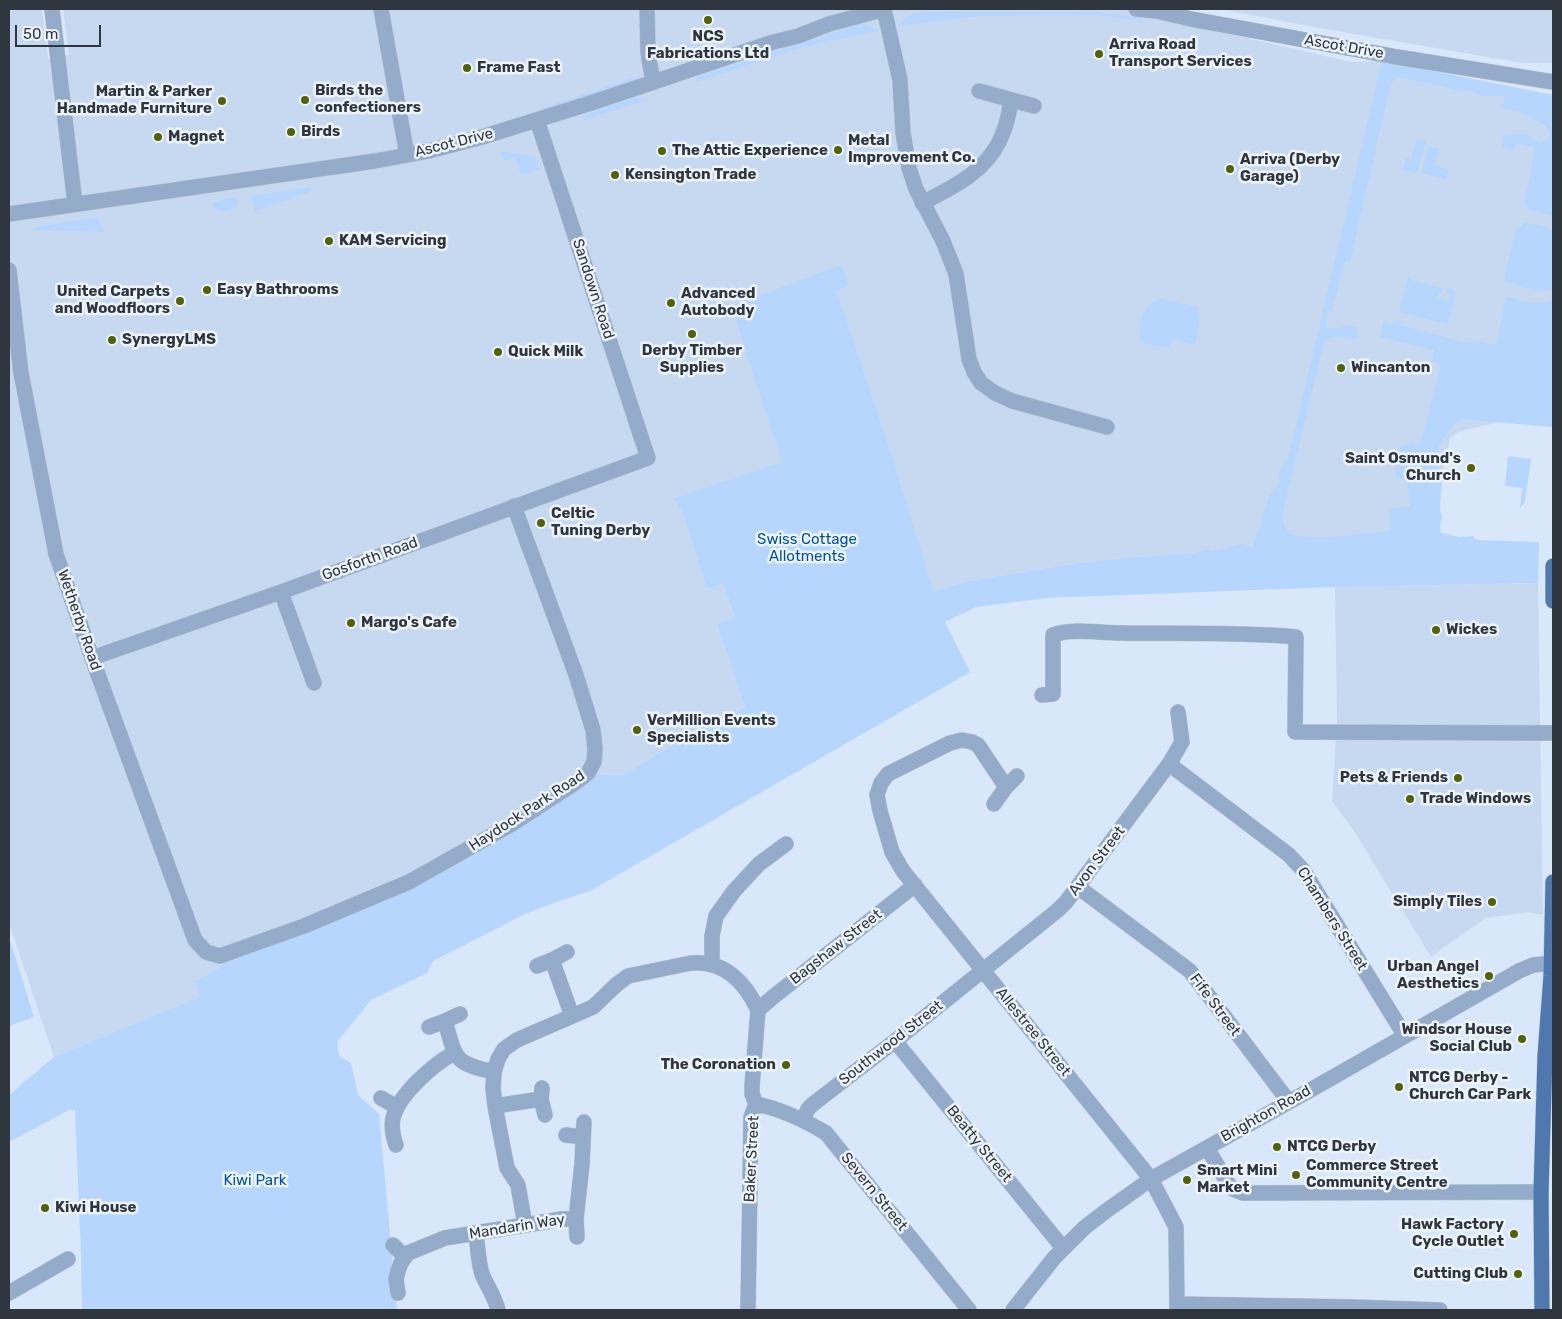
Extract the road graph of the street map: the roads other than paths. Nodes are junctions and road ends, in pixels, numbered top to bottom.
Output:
1 (52, 9) edge
2 (381, 9) edge
3 (647, 9) edge
4 (884, 9) edge
5 (1136, 9) edge
6 (653, 82) junction
7 (1553, 82) edge
8 (979, 91) dead end
9 (1011, 100) junction
10 (1034, 106) dead end
11 (537, 120) junction
12 (407, 155) junction
13 (922, 203) junction
14 (75, 204) junction
15 (9, 214) edge
16 (9, 270) edge
17 (15, 374) edge
18 (1107, 427) dead end
19 (648, 458) joint
20 (514, 506) junction
21 (1553, 566) edge
22 (1553, 574) edge
23 (281, 592) junction
24 (1553, 601) edge
25 (92, 658) junction
26 (314, 684) dead end
27 (1042, 695) dead end
28 (1178, 712) dead end
29 (1553, 733) edge
30 (1169, 764) junction
31 (994, 804) dead end
32 (786, 844) dead end
33 (1553, 882) edge
34 (915, 885) junction
35 (1078, 887) junction
36 (206, 952) joint
37 (567, 952) dead end
38 (552, 960) junction
39 (1552, 963) junction
40 (712, 964) junction
41 (537, 966) dead end
42 (983, 969) junction
43 (758, 1010) junction
44 (460, 1014) dead end
45 (572, 1016) junction
46 (445, 1021) junction
47 (429, 1026) dead end
48 (1405, 1036) junction
49 (895, 1041) junction
50 (454, 1053) junction
51 (494, 1072) junction
52 (381, 1098) dead end
53 (1289, 1102) junction
54 (756, 1104) junction
55 (495, 1106) junction
56 (397, 1107) junction
57 (545, 1115) dead end
58 (803, 1120) junction
59 (584, 1122) dead end
60 (566, 1135) dead end
61 (583, 1137) junction
62 (396, 1145) dead end
63 (1207, 1148) junction
64 (1151, 1179) junction
65 (1541, 1192) junction
66 (576, 1219) junction
67 (525, 1225) junction
68 (476, 1234) junction
69 (576, 1237) dead end
70 (393, 1245) dead end
71 (1064, 1248) junction
72 (404, 1256) junction
73 (68, 1260) dead end
74 (9, 1293) edge
75 (398, 1293) dead end
76 (1177, 1307) edge
77 (498, 1310) edge
78 (748, 1310) edge
79 (969, 1310) edge
80 (1013, 1310) edge
81 (1440, 1310) edge
82 (1542, 1310) edge

1 - 14 street
2 - 12 street
3 - 6 street
4 - 6 street, Ascot Drive
4 - 13 street
5 - 7 street, Ascot Drive
6 - 11 street, Ascot Drive
8 - 9 street
9 - 10 street
9 - 13 street
11 - 12 street, Ascot Drive
11 - 19 street, Sandown Road
12 - 14 street, Ascot Drive
13 - 18 street
14 - 15 street, Ascot Drive
16 - 17 street, Wetherby Road
17 - 25 street, Wetherby Road
19 - 20 street, Gosforth Road
20 - 23 street, Gosforth Road
20 - 36 street, Haydock Park Road
21 - 22 main road
22 - 24 main road
23 - 25 street, Gosforth Road
23 - 26 street
25 - 36 street, Wetherby Road
27 - 29 street
28 - 30 street, Avon Street
30 - 35 street, Avon Street
30 - 48 street, Chambers Street
31 - 34 street, Allestree Street
32 - 40 street
33 - 39 main road
34 - 42 street, Allestree Street
34 - 43 street, Bagshaw Street
35 - 42 street, Avon Street
35 - 53 street, Fife Street
37 - 38 street
38 - 41 street
38 - 45 street
39 - 48 street, Brighton Road
39 - 65 main road
40 - 43 street
40 - 45 street
42 - 49 street, Southwood Street
42 - 64 street, Allestree Street
43 - 54 street, Baker Street
44 - 46 street
45 - 51 street
46 - 47 street
46 - 50 street
48 - 53 street, Brighton Road
49 - 58 street, Southwood Street
49 - 71 street, Beatty Street
50 - 51 street
50 - 56 street
51 - 55 street
52 - 56 street
53 - 63 street, Brighton Road
54 - 58 street, Severn Street
54 - 78 street, Baker Street
55 - 57 street
55 - 67 street
56 - 62 street
58 - 79 street, Severn Street
59 - 61 street, Mandarin Way
60 - 61 street
61 - 66 street, Mandarin Way
63 - 64 street, Brighton Road
63 - 65 street
64 - 71 street, Brighton Road
64 - 76 street, Allestree Street
65 - 82 main road
66 - 67 street, Mandarin Way
66 - 69 street
67 - 68 street, Mandarin Way
68 - 72 street, Mandarin Way
68 - 77 street
70 - 72 street
71 - 80 street, Brighton Road
72 - 75 street
73 - 74 street
76 - 81 street

